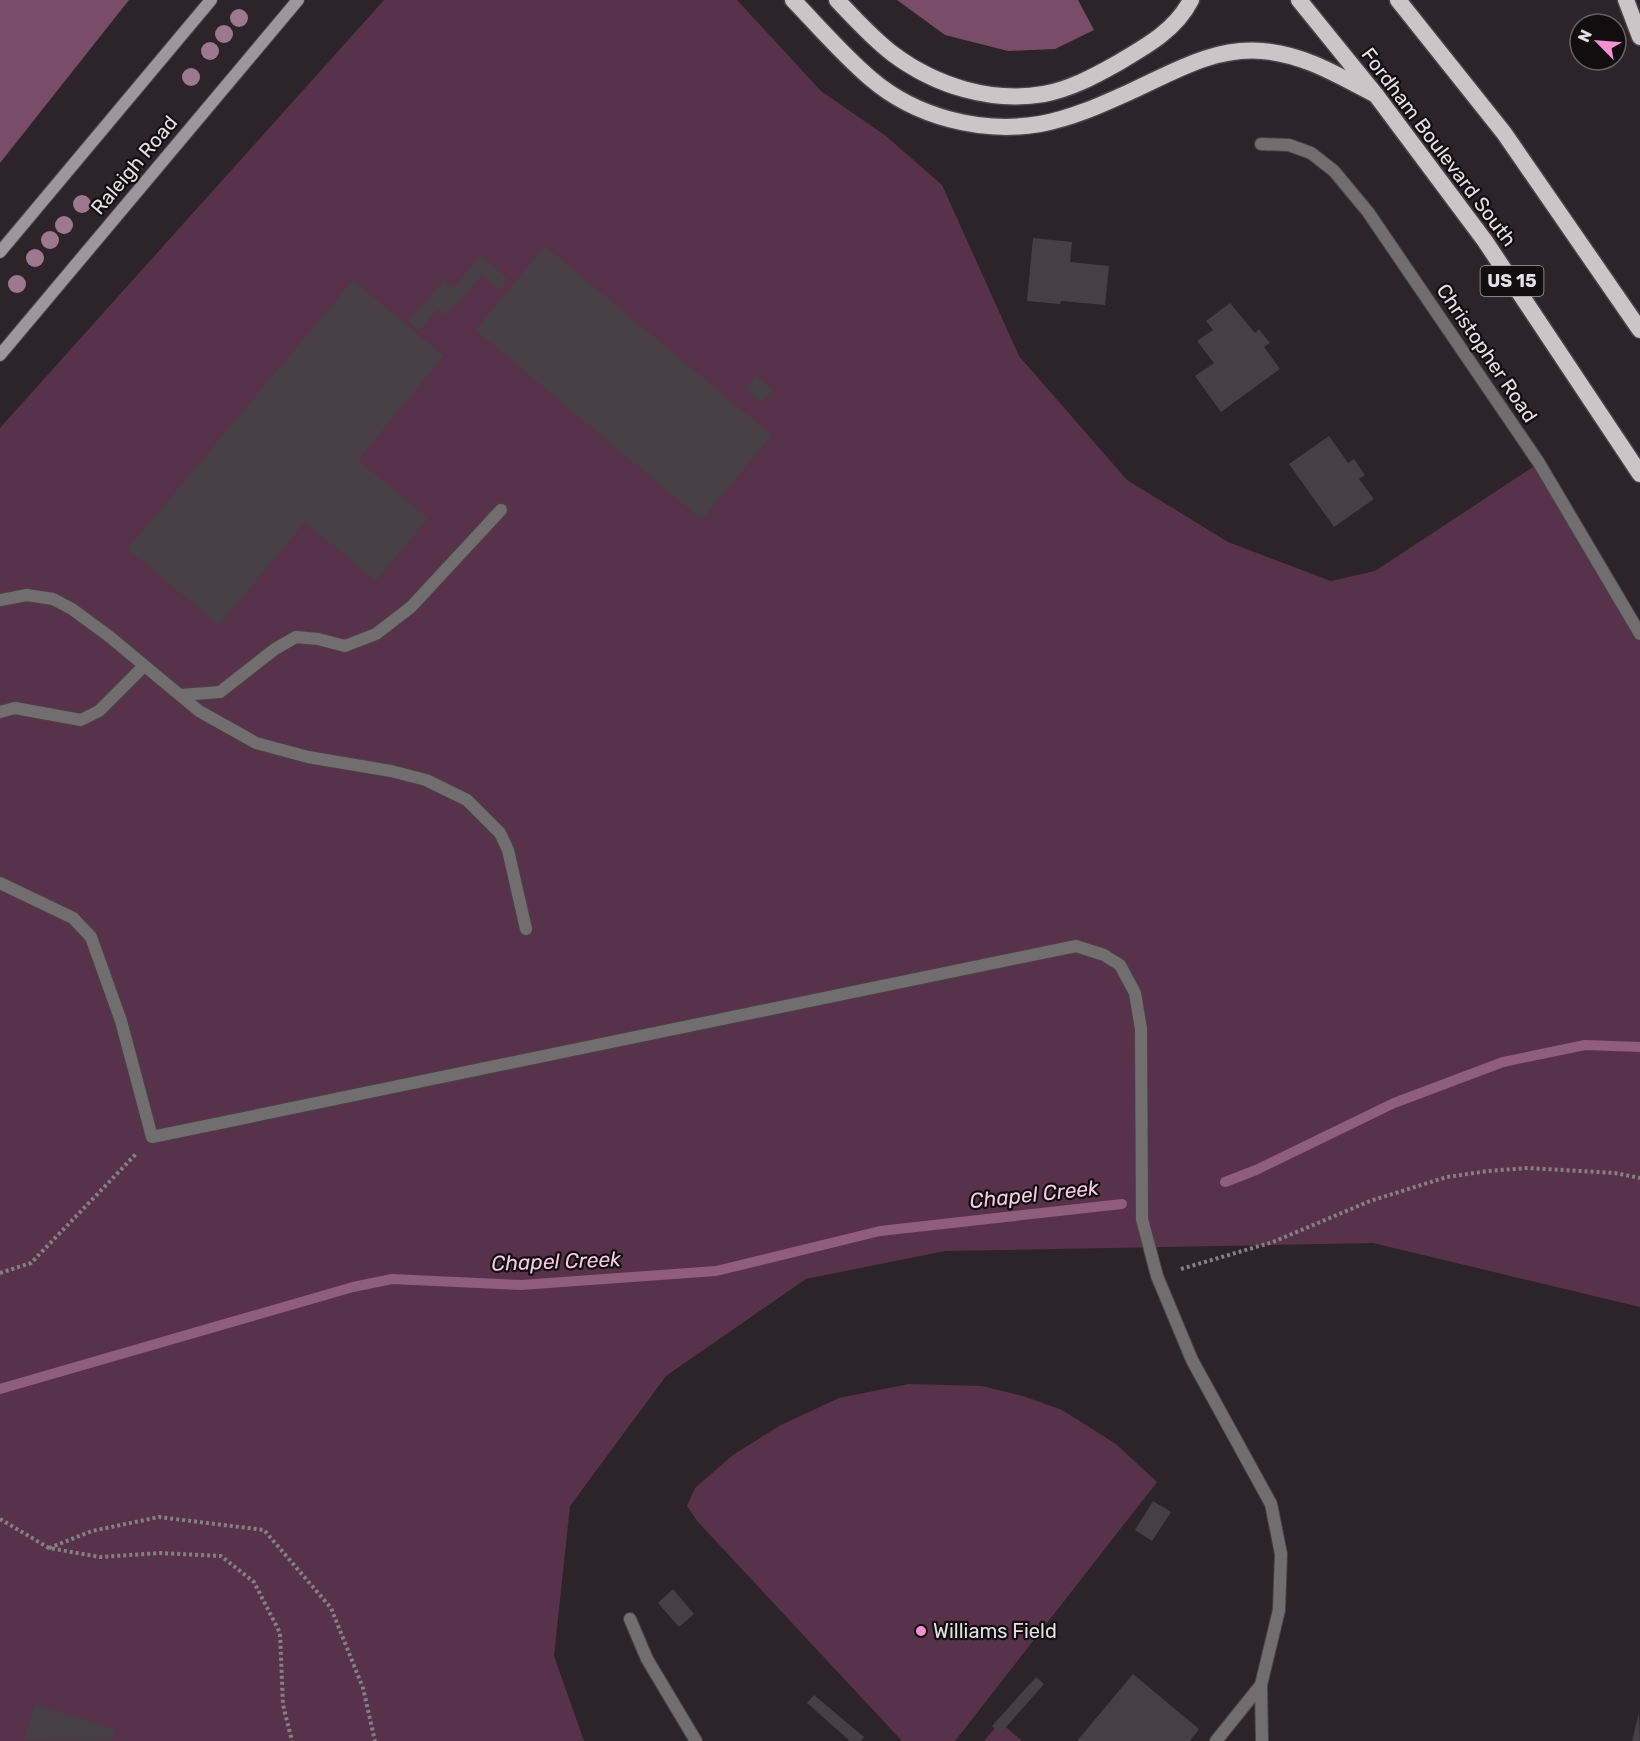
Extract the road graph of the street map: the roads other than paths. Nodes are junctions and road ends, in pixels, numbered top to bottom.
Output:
1 (211, 0) edge
2 (298, 0) edge
3 (793, 0) edge
4 (837, 0) edge
5 (1191, 0) edge
6 (1299, 0) edge
7 (1398, 0) edge
8 (1626, 0) edge
9 (1640, 37) edge
10 (1376, 94) junction
11 (1261, 144) dead end
12 (0, 252) edge
13 (1640, 330) edge
14 (0, 356) edge
15 (1640, 474) edge
16 (501, 510) dead end
17 (0, 600) edge
18 (1640, 634) edge
19 (144, 666) junction
20 (181, 695) junction
21 (0, 712) edge
22 (0, 883) edge
23 (526, 929) dead end
24 (630, 1619) dead end
25 (1261, 1684) junction
26 (696, 1741) edge
27 (1216, 1741) edge
28 (1262, 1741) edge

1 - 12 main road
2 - 14 main road, Raleigh Road
3 - 10 highway
4 - 5 highway
6 - 10 highway, Fordham Boulevard South / US 15
7 - 13 highway
8 - 9 highway
10 - 15 highway, Fordham Boulevard South / US 15
11 - 18 street, Christopher Road
16 - 20 street
17 - 19 street
19 - 20 street
19 - 21 street
20 - 23 street
22 - 25 street
24 - 26 street
25 - 27 street
25 - 28 street

